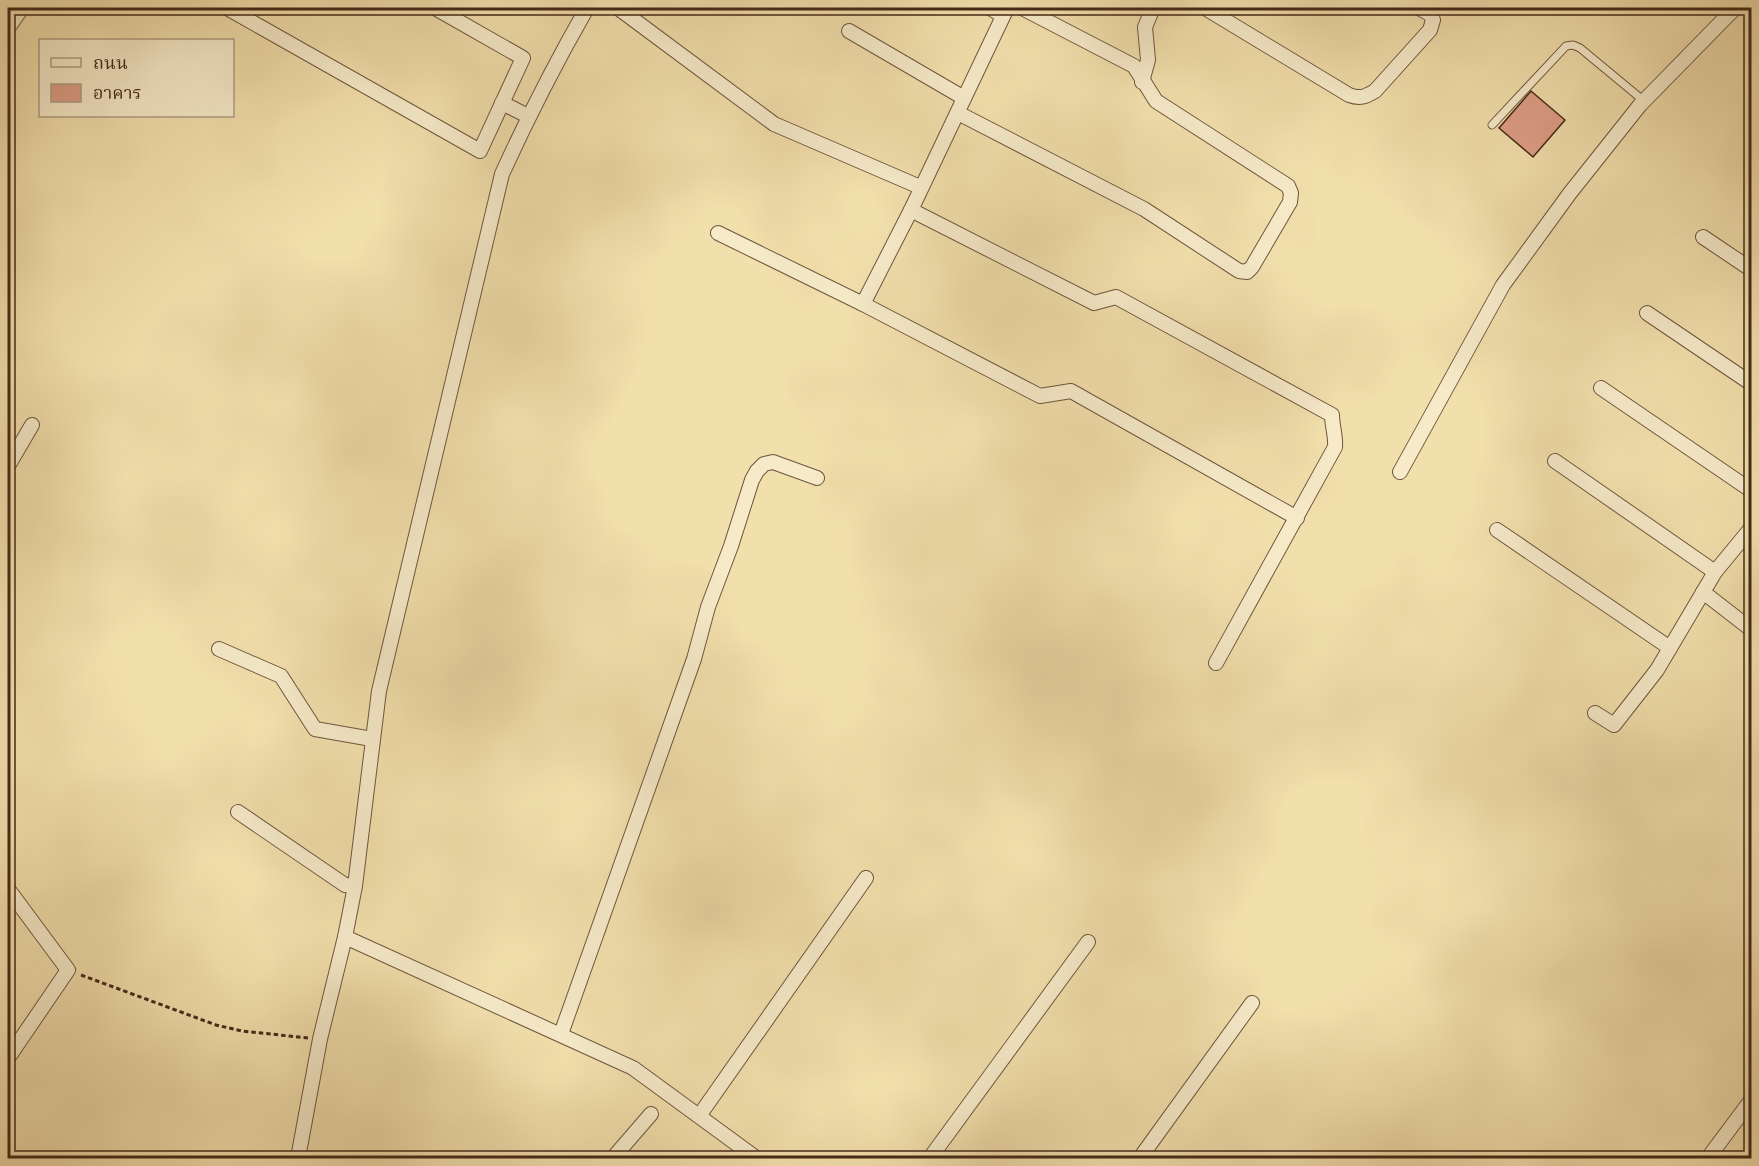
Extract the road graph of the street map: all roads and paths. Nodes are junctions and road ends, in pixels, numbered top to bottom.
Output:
1 (22, 8) edge
2 (227, 8) edge
3 (435, 8) edge
4 (587, 8) edge
5 (618, 8) edge
6 (990, 8) edge
7 (1022, 8) edge
8 (1153, 8) edge
9 (1205, 8) edge
10 (1419, 8) edge
11 (1735, 8) edge
12 (1005, 12) edge
13 (8, 28) edge
14 (849, 30) dead end
15 (1142, 82) junction
16 (964, 98) junction
17 (1644, 101) junction
18 (502, 103) junction
19 (958, 113) junction
20 (528, 116) junction
21 (1492, 125) dead end
22 (920, 187) junction
23 (911, 210) junction
24 (718, 233) dead end
25 (1703, 237) dead end
26 (1752, 270) edge
27 (864, 304) junction
28 (1647, 313) dead end
29 (1752, 384) edge
30 (1601, 388) dead end
31 (32, 425) dead end
32 (1555, 461) dead end
33 (8, 466) edge
34 (1400, 472) dead end
35 (817, 478) dead end
36 (1752, 491) edge
37 (1297, 518) junction
38 (1752, 527) edge
39 (1497, 530) dead end
40 (1715, 572) junction
41 (1703, 592) junction
42 (1752, 630) edge
43 (1670, 648) junction
44 (219, 649) dead end
45 (1216, 663) dead end
46 (1594, 713) dead end
47 (372, 739) junction
48 (238, 812) dead end
49 (866, 878) dead end
50 (355, 886) junction
51 (8, 889) edge
52 (345, 937) junction
53 (1088, 942) dead end
54 (68, 970) junction
55 (1252, 1003) dead end
56 (561, 1034) junction
57 (320, 1039) junction
58 (8, 1058) edge
59 (1752, 1099) edge
60 (651, 1114) dead end
61 (699, 1116) junction
62 (298, 1158) edge
63 (613, 1158) edge
64 (756, 1158) edge
65 (930, 1158) edge
66 (1140, 1158) edge
67 (1708, 1158) edge

1 - 13 street
2 - 18 street
3 - 18 street
4 - 20 street
5 - 22 street
6 - 12 street
7 - 15 street
8 - 15 street
9 - 10 street
11 - 17 street
12 - 16 street
14 - 16 street
15 - 19 street
16 - 19 street
17 - 21 lane
17 - 34 street
18 - 20 street
19 - 22 street
20 - 47 street
22 - 23 street
23 - 27 street
23 - 37 street
24 - 27 street
25 - 26 street
27 - 37 street
28 - 29 street
30 - 36 street
31 - 33 street
32 - 40 street
35 - 56 street
37 - 45 street
38 - 40 street
39 - 43 street
40 - 41 street
41 - 42 street
41 - 43 street
43 - 46 street
44 - 47 street
47 - 50 street
48 - 50 street
49 - 61 street
50 - 52 street
51 - 54 street
52 - 56 street
52 - 57 street
53 - 65 street
54 - 57 path
54 - 58 street
55 - 66 street
56 - 61 street
57 - 62 street
59 - 67 street
60 - 63 street
61 - 64 street

